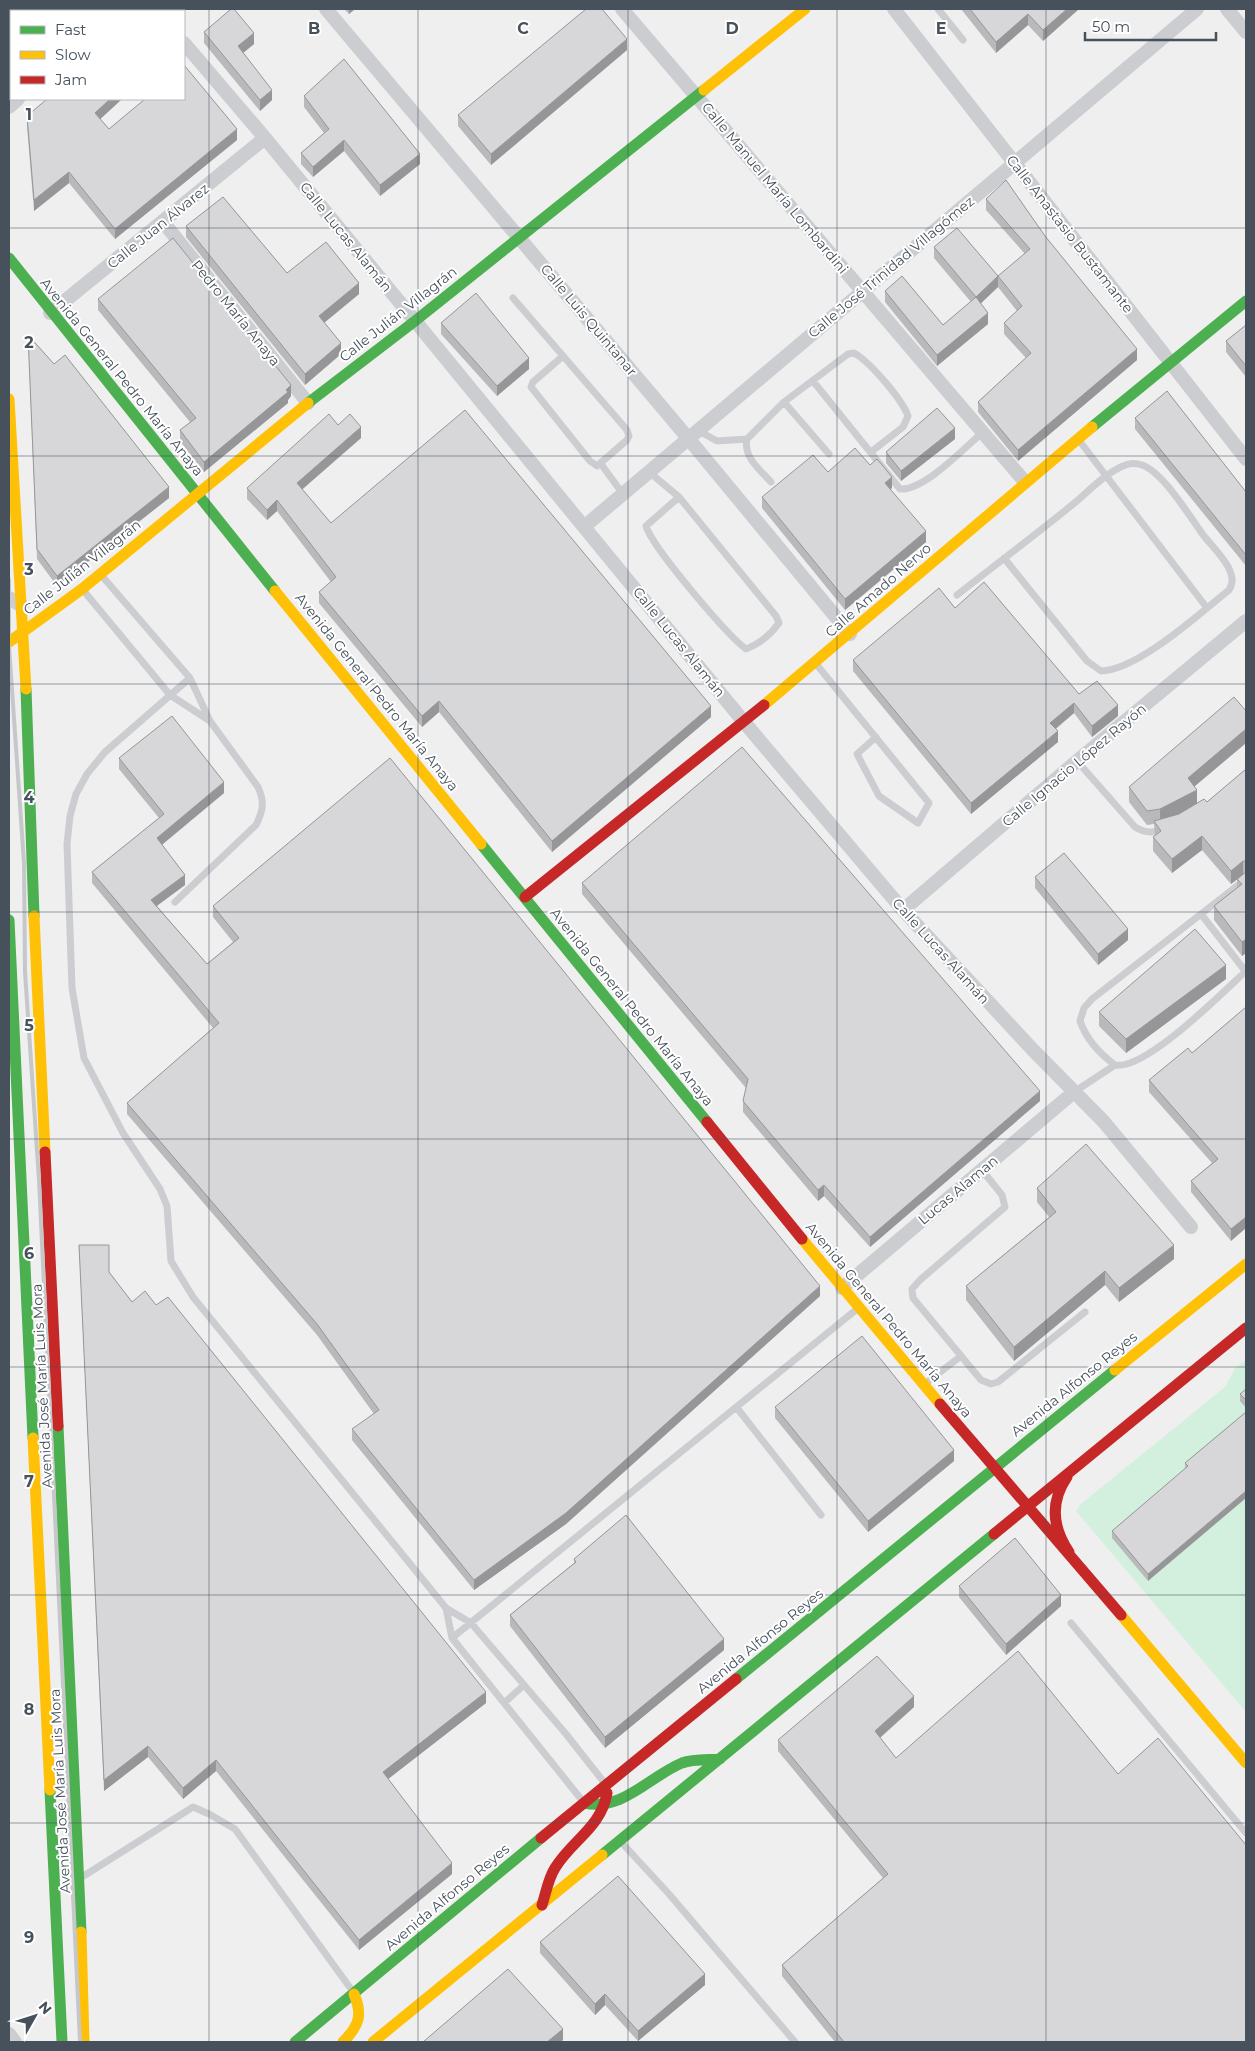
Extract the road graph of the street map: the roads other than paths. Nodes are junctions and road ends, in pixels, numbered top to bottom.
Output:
1 (326, 9) edge
2 (622, 9) edge
3 (805, 9) edge
4 (894, 9) edge
5 (938, 9) edge
6 (1196, 9) edge
7 (1227, 9) edge
8 (1246, 32) edge
9 (963, 40) dead end
10 (185, 45) edge
11 (697, 96) junction
12 (265, 138) junction
13 (1014, 164) junction
14 (164, 223) junction
15 (518, 236) junction
16 (9, 258) edge
17 (862, 291) junction
18 (514, 298) dead end
19 (1246, 301) edge
20 (50, 313) junction
21 (415, 321) junction
22 (563, 356) junction
23 (1171, 362) junction
24 (813, 381) junction
25 (9, 399) edge
26 (784, 402) junction
27 (308, 403) junction
28 (982, 432) junction
29 (693, 434) junction
30 (747, 439) junction
31 (1078, 439) junction
32 (871, 452) junction
33 (830, 454) dead end
34 (1246, 459) edge
35 (601, 464) junction
36 (650, 472) junction
37 (1106, 478) junction
38 (771, 482) dead end
39 (1024, 482) junction
40 (197, 494) junction
41 (623, 494) junction
42 (679, 497) junction
43 (585, 526) junction
44 (1004, 558) junction
45 (101, 574) junction
46 (82, 589) junction
47 (957, 595) dead end
48 (9, 598) edge
49 (22, 606) junction
50 (1207, 608) junction
51 (1246, 621) edge
52 (24, 631) junction
53 (850, 634) junction
54 (9, 642) edge
55 (816, 662) junction
56 (190, 678) junction
57 (170, 695) junction
58 (210, 721) junction
59 (744, 722) junction
60 (876, 738) junction
61 (1077, 761) junction
62 (1172, 825) edge
63 (1246, 878) edge
64 (525, 897) junction
65 (175, 902) dead end
66 (903, 910) junction
67 (1201, 914) junction
68 (9, 920) edge
69 (1246, 971) edge
70 (37, 972) junction
71 (10, 977) edge
72 (1114, 1065) junction
73 (1074, 1092) junction
74 (982, 1170) junction
75 (1190, 1227) dead end
76 (1246, 1264) edge
77 (842, 1288) junction
78 (859, 1308) junction
79 (1085, 1312) dead end
80 (1246, 1328) edge
81 (960, 1356) junction
82 (924, 1385) junction
83 (737, 1408) junction
84 (1078, 1464) junction
85 (994, 1468) junction
86 (1029, 1505) junction
87 (821, 1515) dead end
88 (1069, 1552) junction
89 (446, 1608) junction
90 (471, 1623) junction
91 (1071, 1623) dead end
92 (452, 1638) junction
93 (524, 1685) junction
94 (504, 1703) junction
95 (720, 1759) junction
96 (1246, 1763) edge
97 (606, 1786) junction
98 (584, 1803) junction
99 (604, 1806) junction
100 (1246, 1833) edge
101 (620, 1841) junction
102 (79, 1878) junction
103 (542, 1905) junction
104 (354, 1994) junction
105 (9, 2034) edge
106 (15, 2042) edge
107 (62, 2042) edge
108 (84, 2042) edge
109 (295, 2042) edge
110 (343, 2042) edge
111 (373, 2042) edge
112 (795, 2042) edge

1 - 15 street, Calle Luis Quintanar
2 - 11 street, Calle Manuel María Lombardini
3 - 11 main road, Calle Julián Villagrán
4 - 13 street, Calle Anastasio Bustamante
5 - 9 lane
6 - 13 street, Calle José Trinidad Villagómez
7 - 8 street
10 - 12 street, Calle Lucas Alamán
11 - 15 main road, Calle Julián Villagrán
11 - 17 street, Calle Manuel María Lombardini
12 - 14 street, Calle Juan Álvarez
12 - 21 street, Calle Lucas Alamán
13 - 17 street, Calle José Trinidad Villagómez
13 - 23 street, Calle Anastasio Bustamante
14 - 20 street, Calle Juan Álvarez
14 - 27 street, Pedro María Anaya
15 - 21 main road, Calle Julián Villagrán
15 - 29 street, Calle Luis Quintanar
16 - 20 main road, Avenida General Pedro María Anaya
17 - 28 street, Calle Manuel María Lombardini
17 - 29 street, Calle José Trinidad Villagómez
18 - 22 lane
19 - 23 main road, Calle Amado Nervo
20 - 40 main road, Avenida General Pedro María Anaya
21 - 27 main road, Calle Julián Villagrán
21 - 43 street, Calle Lucas Alamán
22 - 35 lane
22 - 35 lane
23 - 31 main road, Calle Amado Nervo
23 - 34 street, Calle Anastasio Bustamante
24 - 26 lane
24 - 32 lane
24 - 32 lane
25 - 49 main road, Avenida José María Luis Mora
26 - 30 lane
26 - 33 lane
27 - 40 main road, Calle Julián Villagrán
28 - 32 lane
28 - 39 street, Calle Manuel María Lombardini
29 - 30 lane
29 - 36 street, Calle José Trinidad Villagómez
29 - 53 street, Calle Luis Quintanar
30 - 38 lane
31 - 37 lane
31 - 39 main road, Calle Amado Nervo
35 - 41 lane
36 - 41 street, Calle José Trinidad Villagómez
36 - 42 lane
37 - 44 lane
37 - 50 lane
37 - 50 lane
39 - 53 main road, Calle Amado Nervo
40 - 45 main road, Calle Julián Villagrán
40 - 64 main road, Avenida General Pedro María Anaya
41 - 43 street, Calle José Trinidad Villagómez
42 - 42 lane
43 - 59 street, Calle Lucas Alamán
44 - 47 lane
44 - 50 lane
45 - 46 main road, Calle Julián Villagrán
45 - 56 lane
46 - 52 main road, Calle Julián Villagrán
46 - 57 lane
48 - 49 street
49 - 52 main road, Avenida José María Luis Mora
51 - 61 street, Calle Ignacio López Rayón
52 - 54 main road, Calle Julián Villagrán
52 - 70 main road, Avenida José María Luis Mora
53 - 55 main road, Calle Amado Nervo
55 - 59 main road, Calle Amado Nervo
55 - 60 lane
56 - 57 lane
56 - 58 lane
57 - 58 lane
57 - 89 lane
58 - 65 lane
59 - 64 main road, Calle Amado Nervo
59 - 66 street, Calle Lucas Alamán
60 - 60 lane
61 - 62 lane
61 - 66 street, Calle Ignacio López Rayón
63 - 67 lane
64 - 77 main road, Avenida General Pedro María Anaya
66 - 73 street, Calle Lucas Alamán
67 - 69 lane
67 - 72 lane
68 - 71 main road, Avenida José María Luis Mora
69 - 72 lane
70 - 71 street
70 - 102 main road, Avenida José María Luis Mora
71 - 107 main road, Avenida José María Luis Mora
72 - 73 lane
73 - 74 street, Lucas Alaman
73 - 75 street, Calle Lucas Alamán
74 - 77 street, Lucas Alaman
74 - 81 lane
76 - 85 main road, Avenida Alfonso Reyes
77 - 78 main road, Avenida General Pedro María Anaya
78 - 82 main road, Avenida General Pedro María Anaya
78 - 83 lane
79 - 81 lane
80 - 84 main road
81 - 82 lane
82 - 85 main road, Avenida General Pedro María Anaya
83 - 87 lane
83 - 90 lane
84 - 86 main road
84 - 88 main road
85 - 86 main road, Avenida General Pedro María Anaya
85 - 97 main road, Avenida Alfonso Reyes
86 - 88 main road, Avenida General Pedro María Anaya
86 - 95 main road
88 - 96 main road, Avenida General Pedro María Anaya
89 - 90 lane
89 - 92 lane
90 - 92 lane
90 - 93 lane
91 - 100 lane
92 - 94 lane
93 - 94 lane
93 - 97 lane
94 - 98 lane
95 - 99 main road
95 - 101 main road
97 - 98 main road, Avenida Alfonso Reyes
97 - 99 main road
98 - 99 main road
98 - 104 main road, Avenida Alfonso Reyes
99 - 103 main road
101 - 103 main road
101 - 112 lane
102 - 104 lane
102 - 108 main road, Avenida José María Luis Mora
103 - 111 main road
104 - 109 main road, Avenida Alfonso Reyes
104 - 110 main road
105 - 106 street

